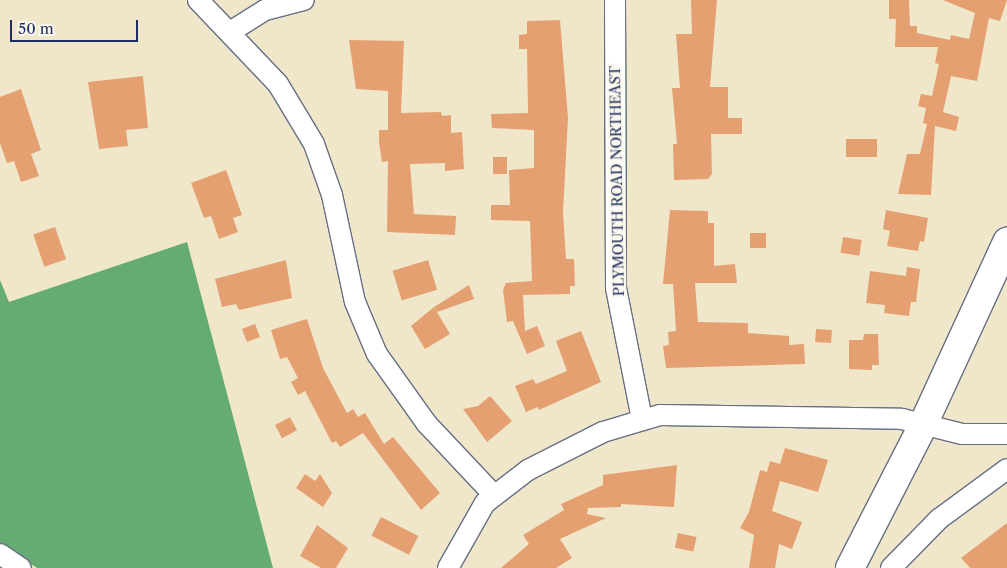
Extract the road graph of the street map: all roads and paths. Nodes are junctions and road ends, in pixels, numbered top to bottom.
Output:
1 (198, 0) edge
2 (304, 0) edge
3 (616, 0) edge
4 (230, 32) junction
5 (1007, 242) edge
6 (642, 420) junction
7 (922, 427) junction
8 (1007, 434) edge
9 (1007, 469) edge
10 (494, 495) junction
11 (0, 554) edge
12 (21, 568) edge
13 (448, 568) edge
14 (850, 568) edge
15 (890, 568) edge

1 - 4 street
2 - 4 street
3 - 6 street, PLYMOUTH ROAD NORTHEAST
4 - 10 street
5 - 7 street
6 - 7 street
6 - 10 street
7 - 8 street
7 - 14 street
9 - 15 street
10 - 13 street
11 - 12 street

